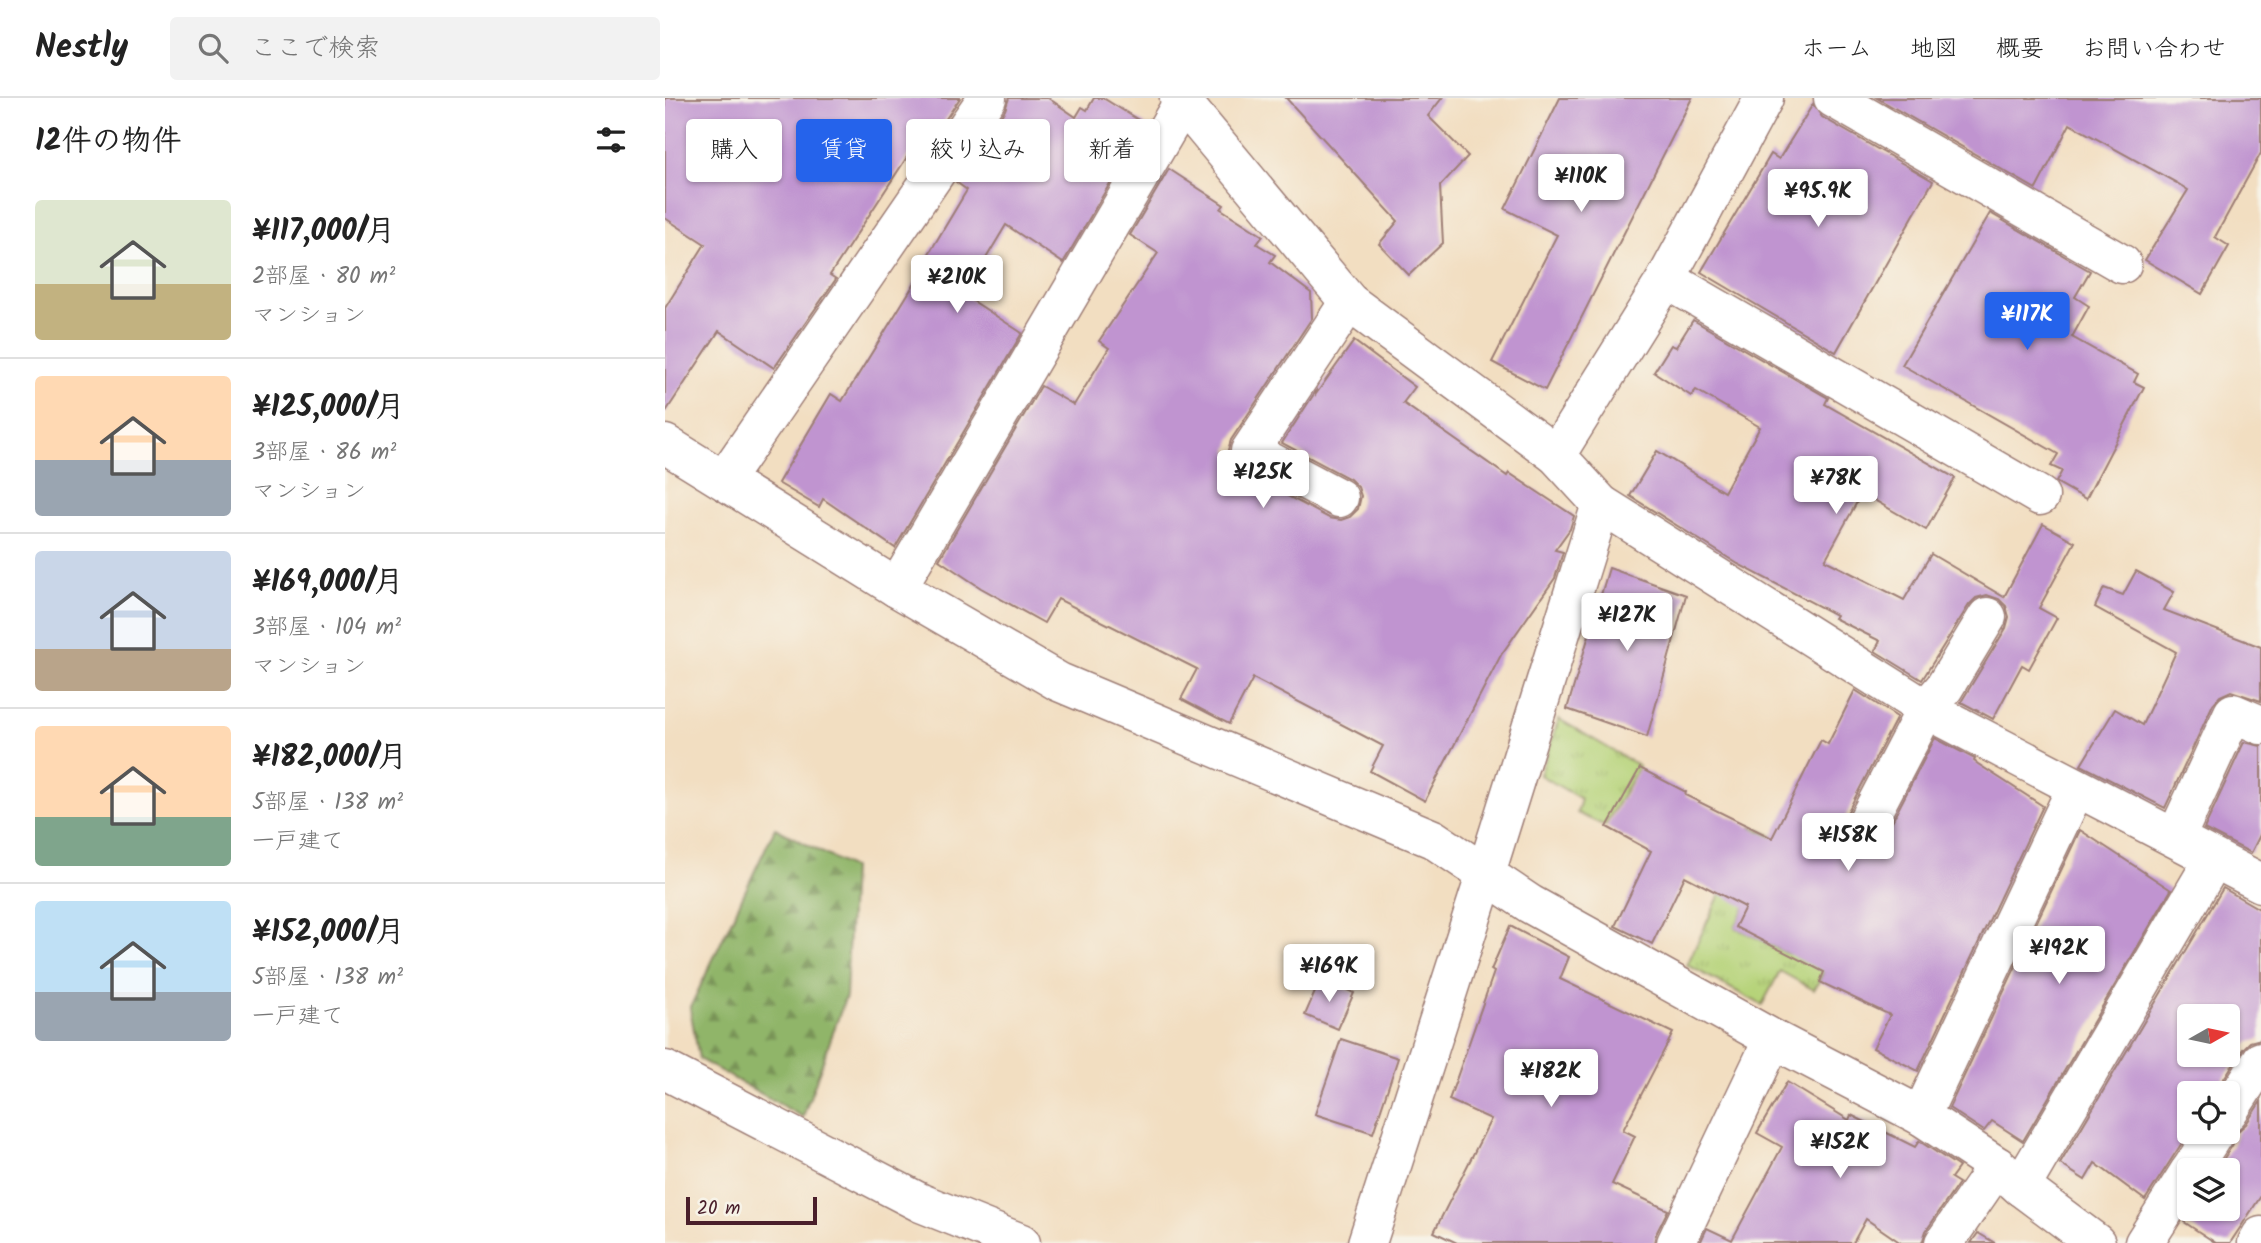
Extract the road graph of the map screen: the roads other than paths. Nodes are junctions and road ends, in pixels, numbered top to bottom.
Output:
1 (987, 98) edge
2 (1764, 98) edge
3 (1833, 98) edge
4 (1181, 100) edge
5 (2122, 264) dead end
6 (1666, 279) junction
7 (1349, 302) junction
8 (665, 444) edge
9 (1556, 455) junction
10 (724, 480) junction
11 (2040, 496) dead end
12 (1339, 498) dead end
13 (1601, 504) junction
14 (897, 588) junction
15 (1987, 617) dead end
16 (1926, 709) junction
17 (2261, 725) edge
18 (2076, 788) junction
19 (1866, 824) dead end
20 (2176, 837) junction
21 (2214, 859) junction
22 (1486, 873) junction
23 (2261, 883) edge
24 (1773, 1039) junction
25 (2261, 1061) edge
26 (665, 1070) edge
27 (2240, 1093) edge
28 (1921, 1116) junction
29 (2009, 1177) junction
30 (2177, 1191) edge
31 (2261, 1236) edge
32 (1021, 1243) edge
33 (1367, 1243) edge
34 (1676, 1243) edge
35 (1944, 1243) edge
36 (2097, 1243) edge
37 (2144, 1243) edge
38 (2257, 1243) edge

1 - 10 street
2 - 6 street
3 - 5 street
4 - 7 street
4 - 14 street
6 - 9 street
6 - 11 street
7 - 9 street
7 - 12 street
8 - 10 street
9 - 13 street
10 - 14 street
13 - 16 street
13 - 22 street
14 - 22 street
15 - 16 street
16 - 18 street
16 - 19 street
17 - 20 street
18 - 20 street
18 - 28 street
20 - 21 street
21 - 23 street
21 - 29 street
22 - 24 street
22 - 33 street
24 - 28 street
24 - 34 street
25 - 27 street
26 - 32 street
28 - 29 street
29 - 35 street
29 - 36 street
30 - 37 street
31 - 38 street

